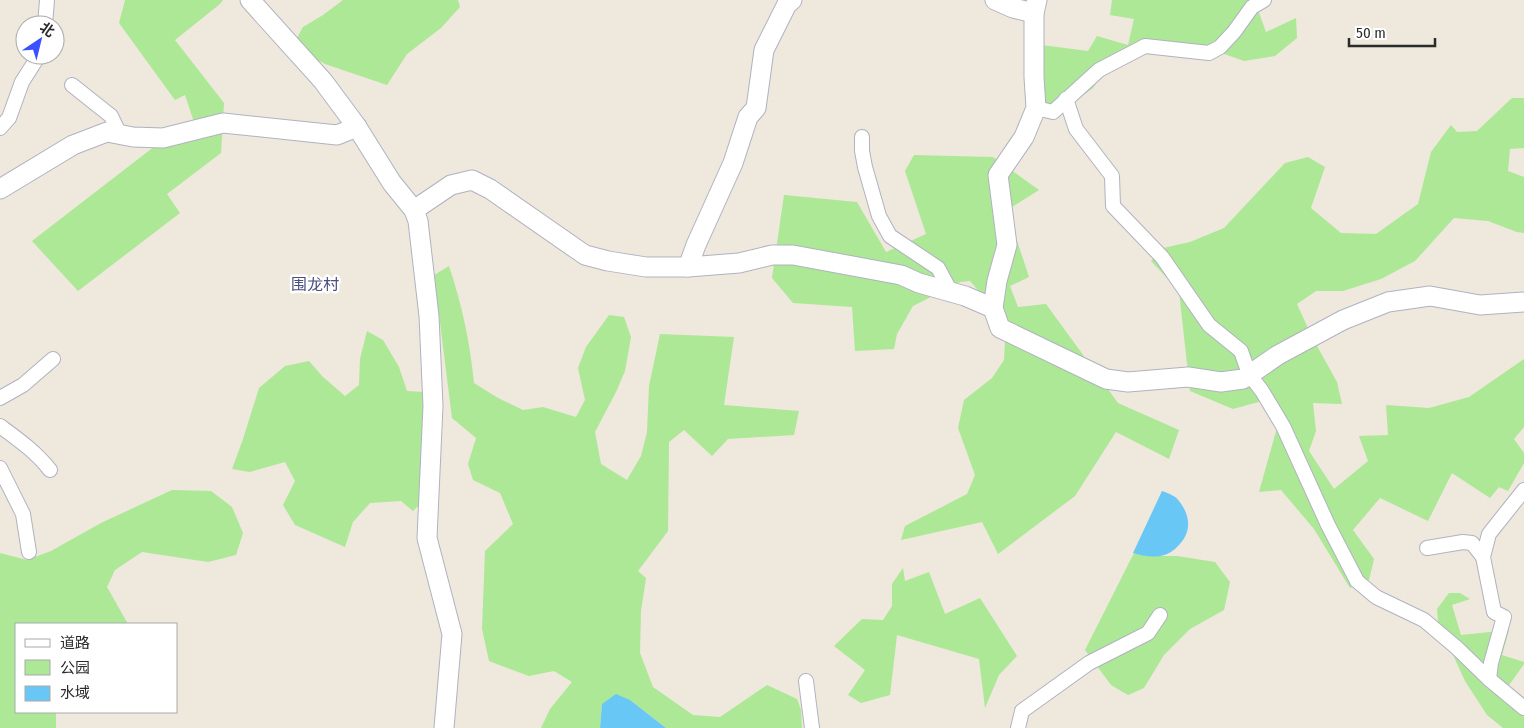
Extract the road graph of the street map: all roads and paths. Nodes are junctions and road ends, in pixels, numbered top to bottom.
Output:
1 (47, 0) edge
2 (250, 0) edge
3 (792, 0) edge
4 (995, 0) edge
5 (1264, 0) edge
6 (1036, 6) edge
7 (46, 15) edge
8 (33, 65) edge
9 (72, 84) dead end
10 (1066, 99) junction
11 (1036, 108) junction
12 (357, 127) junction
13 (0, 128) edge
14 (120, 135) junction
15 (862, 137) dead end
16 (0, 189) edge
17 (414, 210) junction
18 (688, 267) junction
19 (951, 292) junction
20 (1524, 302) edge
21 (993, 308) junction
22 (53, 359) dead end
23 (1246, 376) junction
24 (0, 398) edge
25 (0, 426) edge
26 (0, 468) edge
27 (50, 470) dead end
28 (1524, 490) edge
29 (1427, 548) dead end
30 (29, 552) dead end
31 (1483, 557) junction
32 (1160, 615) dead end
33 (1489, 679) junction
34 (806, 681) dead end
35 (1524, 708) edge
36 (444, 728) edge
37 (812, 728) edge
38 (1018, 728) edge

1 - 7 street
2 - 12 street
3 - 18 street
4 - 6 street
5 - 10 street
6 - 11 street
8 - 13 street
9 - 14 street
10 - 11 street
10 - 23 street
11 - 21 street
12 - 14 street
12 - 17 street
14 - 16 street
15 - 19 street
17 - 18 street
17 - 36 street
18 - 19 street
19 - 21 street
20 - 23 street
21 - 23 street
22 - 24 street
23 - 33 street
25 - 27 street
26 - 30 street
28 - 31 street
29 - 31 street
31 - 33 street
32 - 38 street
33 - 35 street
34 - 37 street

